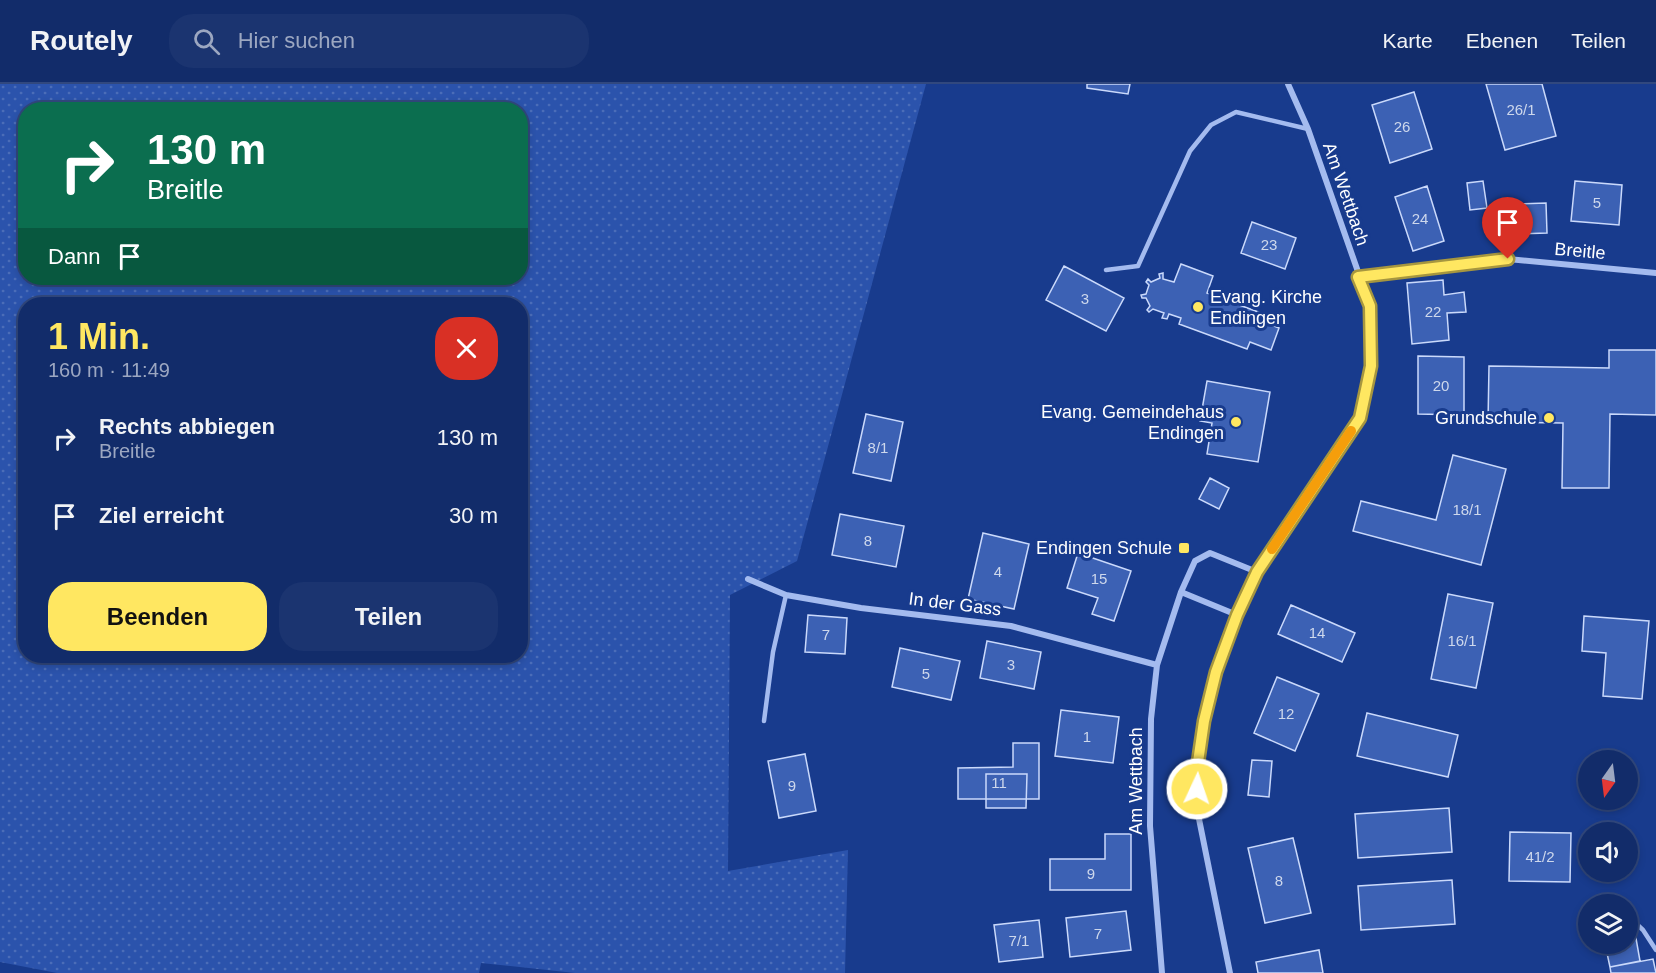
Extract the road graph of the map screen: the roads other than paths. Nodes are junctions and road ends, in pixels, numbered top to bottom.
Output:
1 (1288, 84) edge
2 (1308, 129) junction
3 (1106, 270) dead end
4 (1656, 273) edge
5 (1358, 277) junction
6 (1257, 572) junction
7 (748, 579) dead end
8 (1181, 592) junction
9 (786, 595) junction
10 (1237, 615) junction
11 (1157, 665) junction
12 (764, 721) dead end
13 (1638, 926) edge
14 (1656, 950) edge
15 (1162, 973) edge
16 (1230, 973) edge

1 - 2 street, Am Wettbach
2 - 3 lane
2 - 5 street, Am Wettbach
4 - 5 street, Breitle
5 - 6 street, Am Wettbach
6 - 8 street, Am Wettbach
6 - 10 street, Am Wettbach
7 - 9 street, In der Gass
8 - 10 street
8 - 11 street, Am Wettbach
9 - 11 street, In der Gass
9 - 12 lane
10 - 16 street, Am Wettbach
11 - 15 street, Am Wettbach
13 - 14 lane

